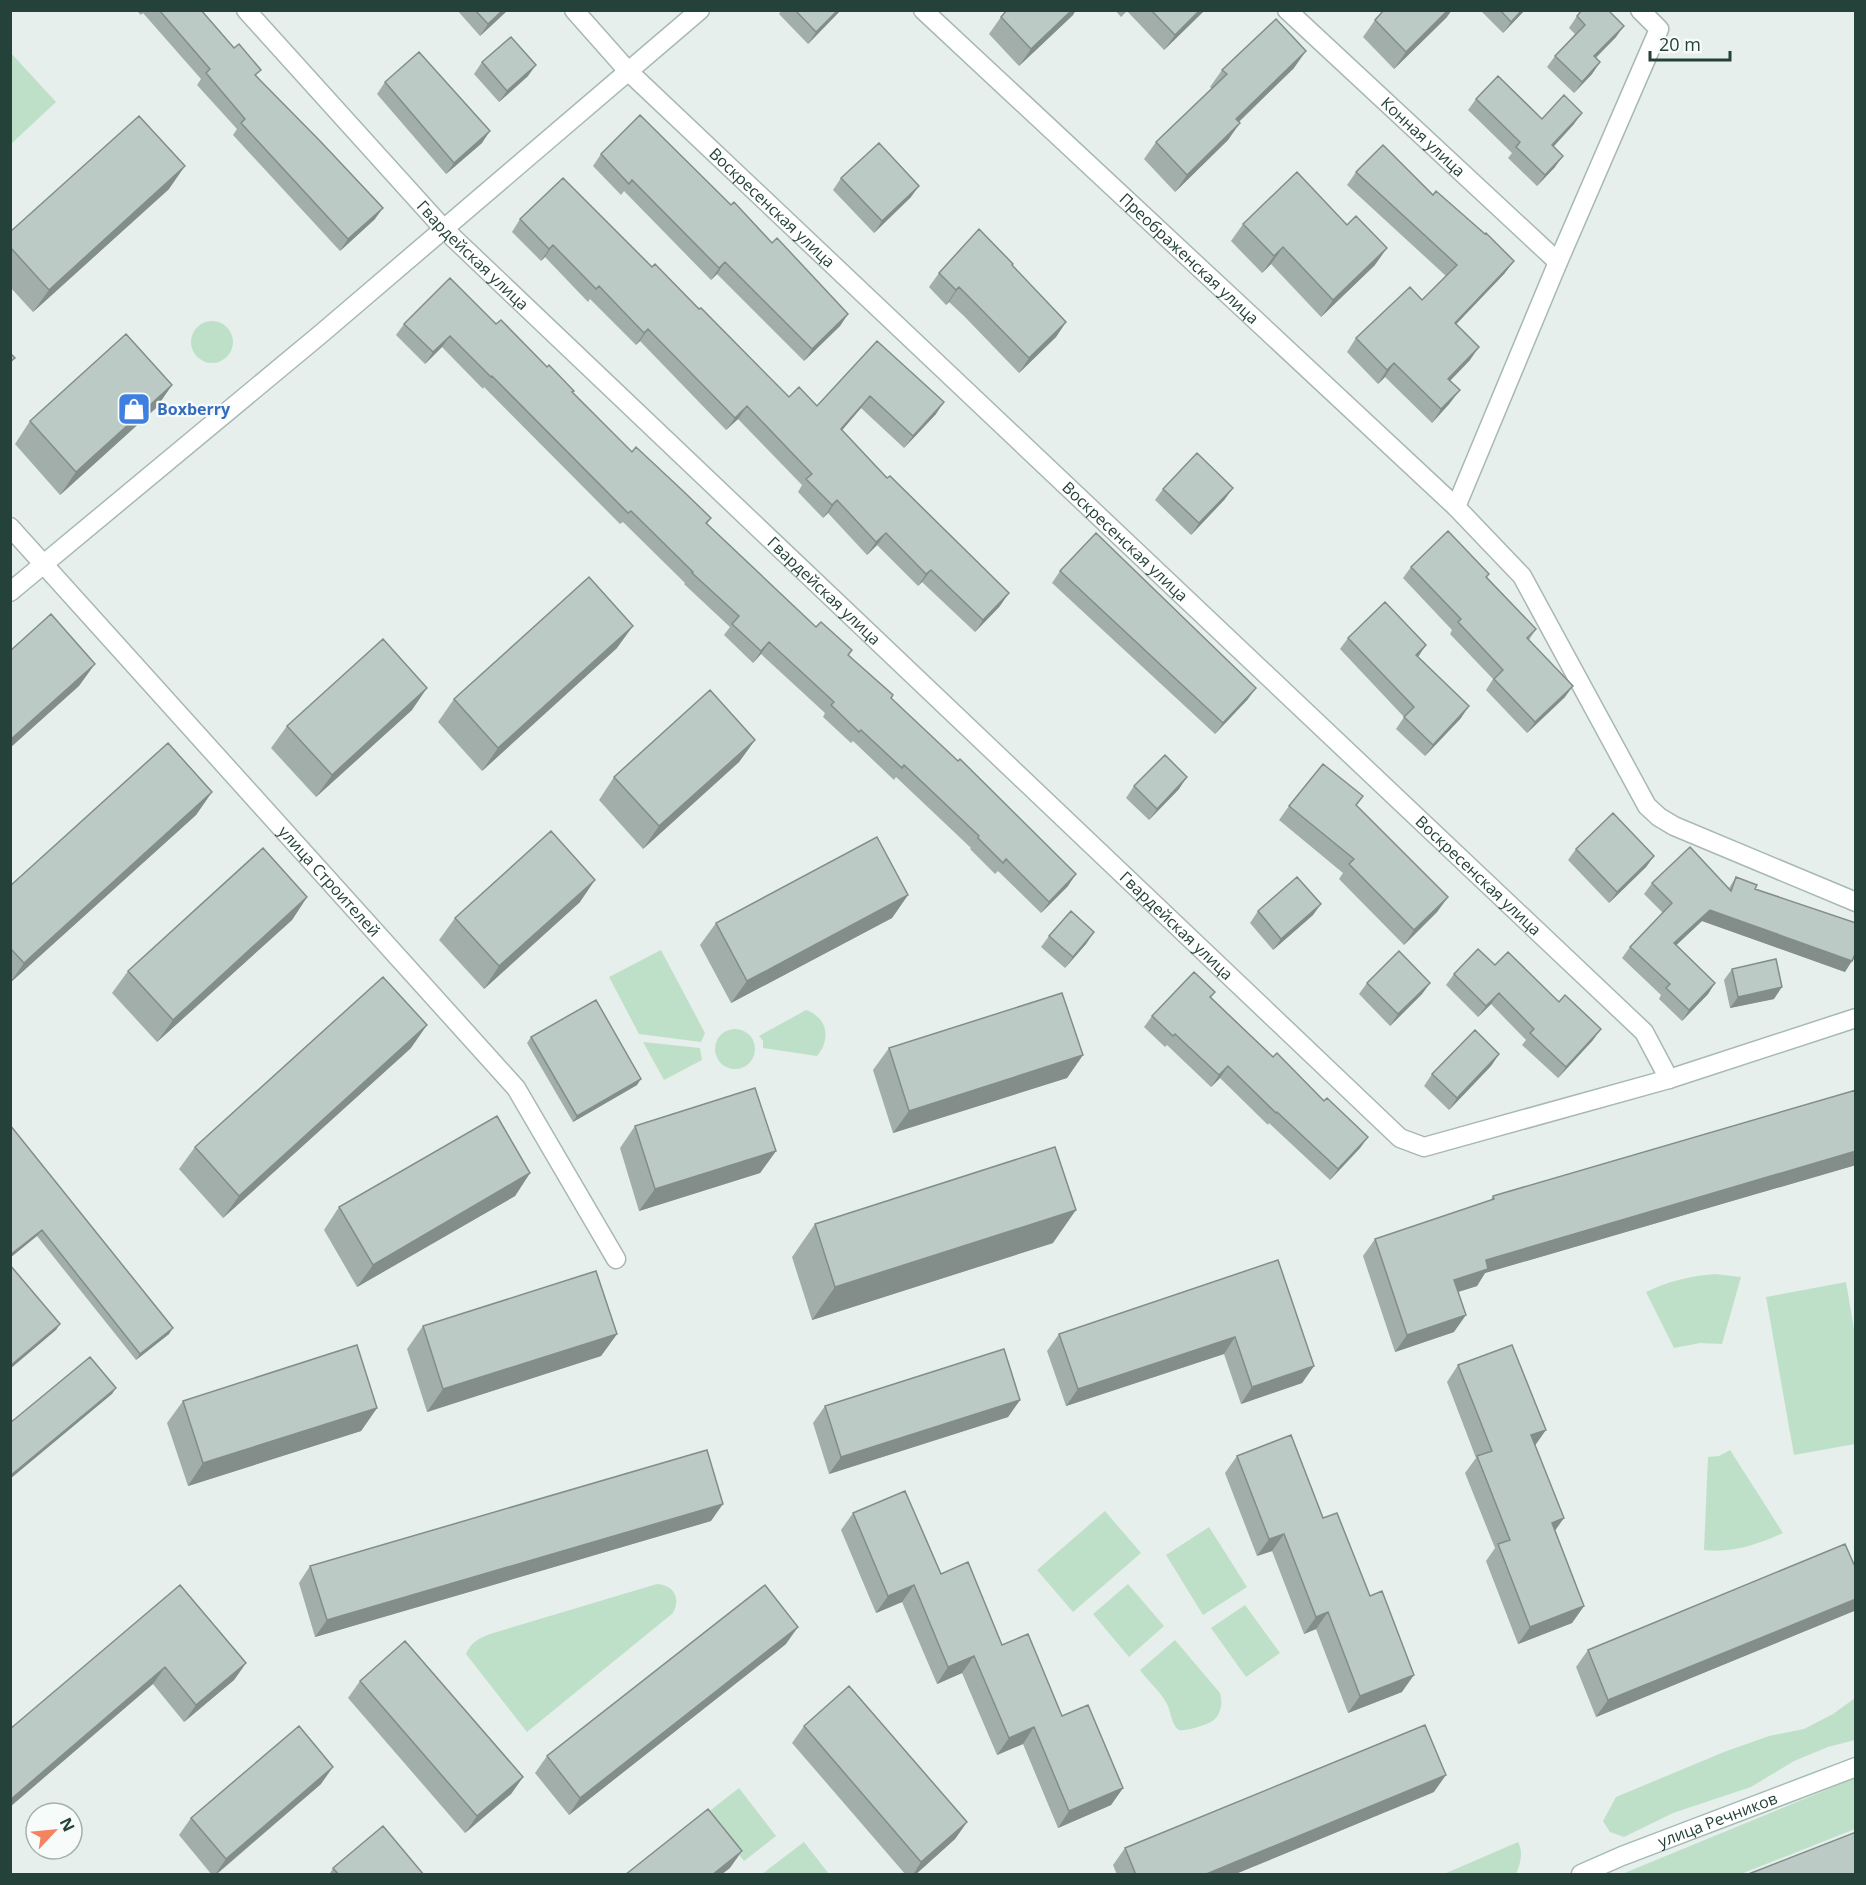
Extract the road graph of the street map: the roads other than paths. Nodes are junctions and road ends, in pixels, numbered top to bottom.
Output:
1 (246, 10) edge
2 (574, 10) edge
3 (700, 10) edge
4 (923, 10) edge
5 (1287, 10) edge
6 (1640, 10) edge
7 (628, 71) junction
8 (443, 228) junction
9 (1558, 262) junction
10 (1456, 507) junction
11 (10, 527) edge
12 (43, 564) junction
13 (10, 592) edge
14 (1856, 902) edge
15 (1856, 1018) edge
16 (1669, 1079) junction
17 (616, 1260) dead end
18 (1856, 1767) edge
19 (1581, 1875) edge

1 - 8 street, Гвардейская улица
2 - 7 street, Воскресенская улица
3 - 7 street
4 - 10 street, Преображенская улица
5 - 9 street, Конная улица
6 - 9 street
7 - 8 street
7 - 16 street, Воскресенская улица
8 - 12 street
8 - 16 street, Гвардейская улица
9 - 10 street
10 - 14 street, Преображенская улица
11 - 12 street, улица Строителей
12 - 13 street
12 - 17 street, улица Строителей
15 - 16 street
18 - 19 street, улица Речников

